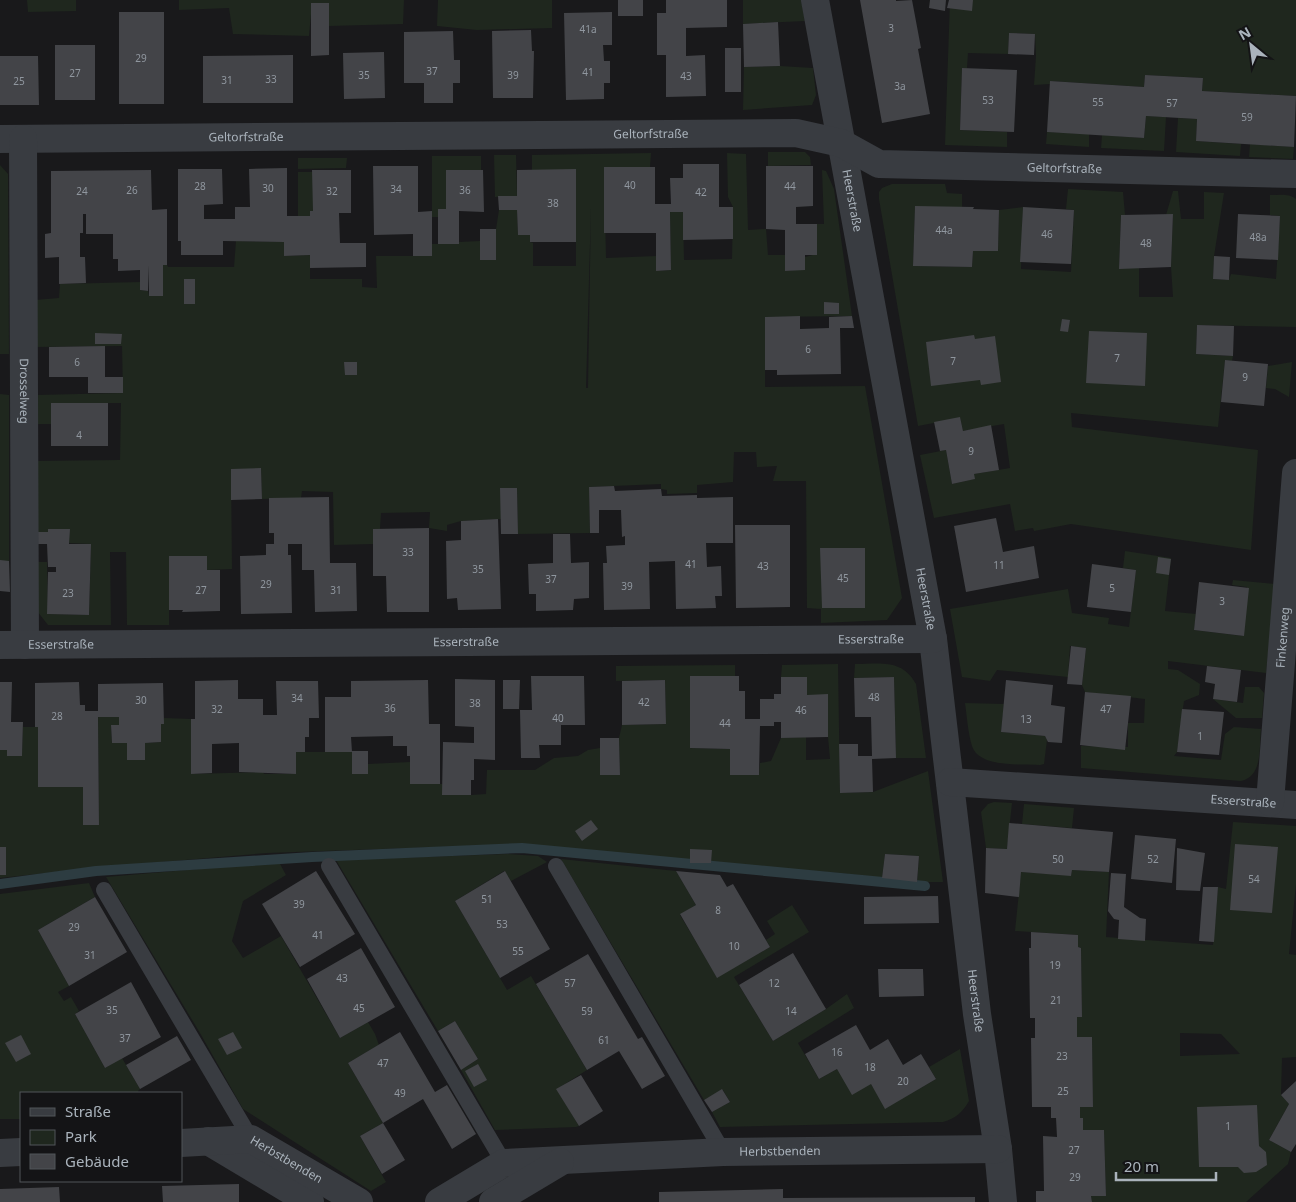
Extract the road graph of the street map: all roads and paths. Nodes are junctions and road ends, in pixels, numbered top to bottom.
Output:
1 (815, 0) edge
2 (11, 139) edge
3 (841, 142) junction
4 (1296, 174) edge
5 (1296, 474) edge
6 (933, 639) junction
7 (13, 645) edge
8 (950, 782) junction
9 (1283, 804) edge
10 (329, 866) dead end
11 (556, 866) dead end
12 (104, 890) dead end
13 (251, 1139) junction
14 (208, 1141) junction
15 (182, 1142) edge
16 (998, 1149) junction
17 (20, 1152) edge
18 (723, 1152) junction
19 (0, 1153) edge
20 (564, 1160) junction
21 (504, 1163) junction
22 (310, 1202) edge
23 (359, 1202) edge
24 (439, 1202) edge
25 (493, 1202) edge
26 (1002, 1202) edge

1 - 3 street, Heerstraße
2 - 3 street, Geltorfstraße
2 - 7 street, Drosselweg
3 - 4 street, Geltorfstraße
3 - 6 street, Heerstraße
5 - 9 street, Finkenweg
6 - 7 street, Esserstraße
6 - 8 street, Heerstraße
8 - 9 street, Esserstraße
8 - 16 street, Heerstraße
10 - 21 lane
11 - 18 lane
12 - 13 lane
13 - 14 street, Herbstbenden
13 - 23 street, Herbstbenden
14 - 15 street, Herbstbenden
14 - 22 street, Herbstbenden
16 - 18 street, Herbstbenden
16 - 26 street, Heerstraße
17 - 19 street
18 - 20 street, Herbstbenden
20 - 21 street, Herbstbenden
20 - 25 street, Herbstbenden
21 - 24 street, Herbstbenden

